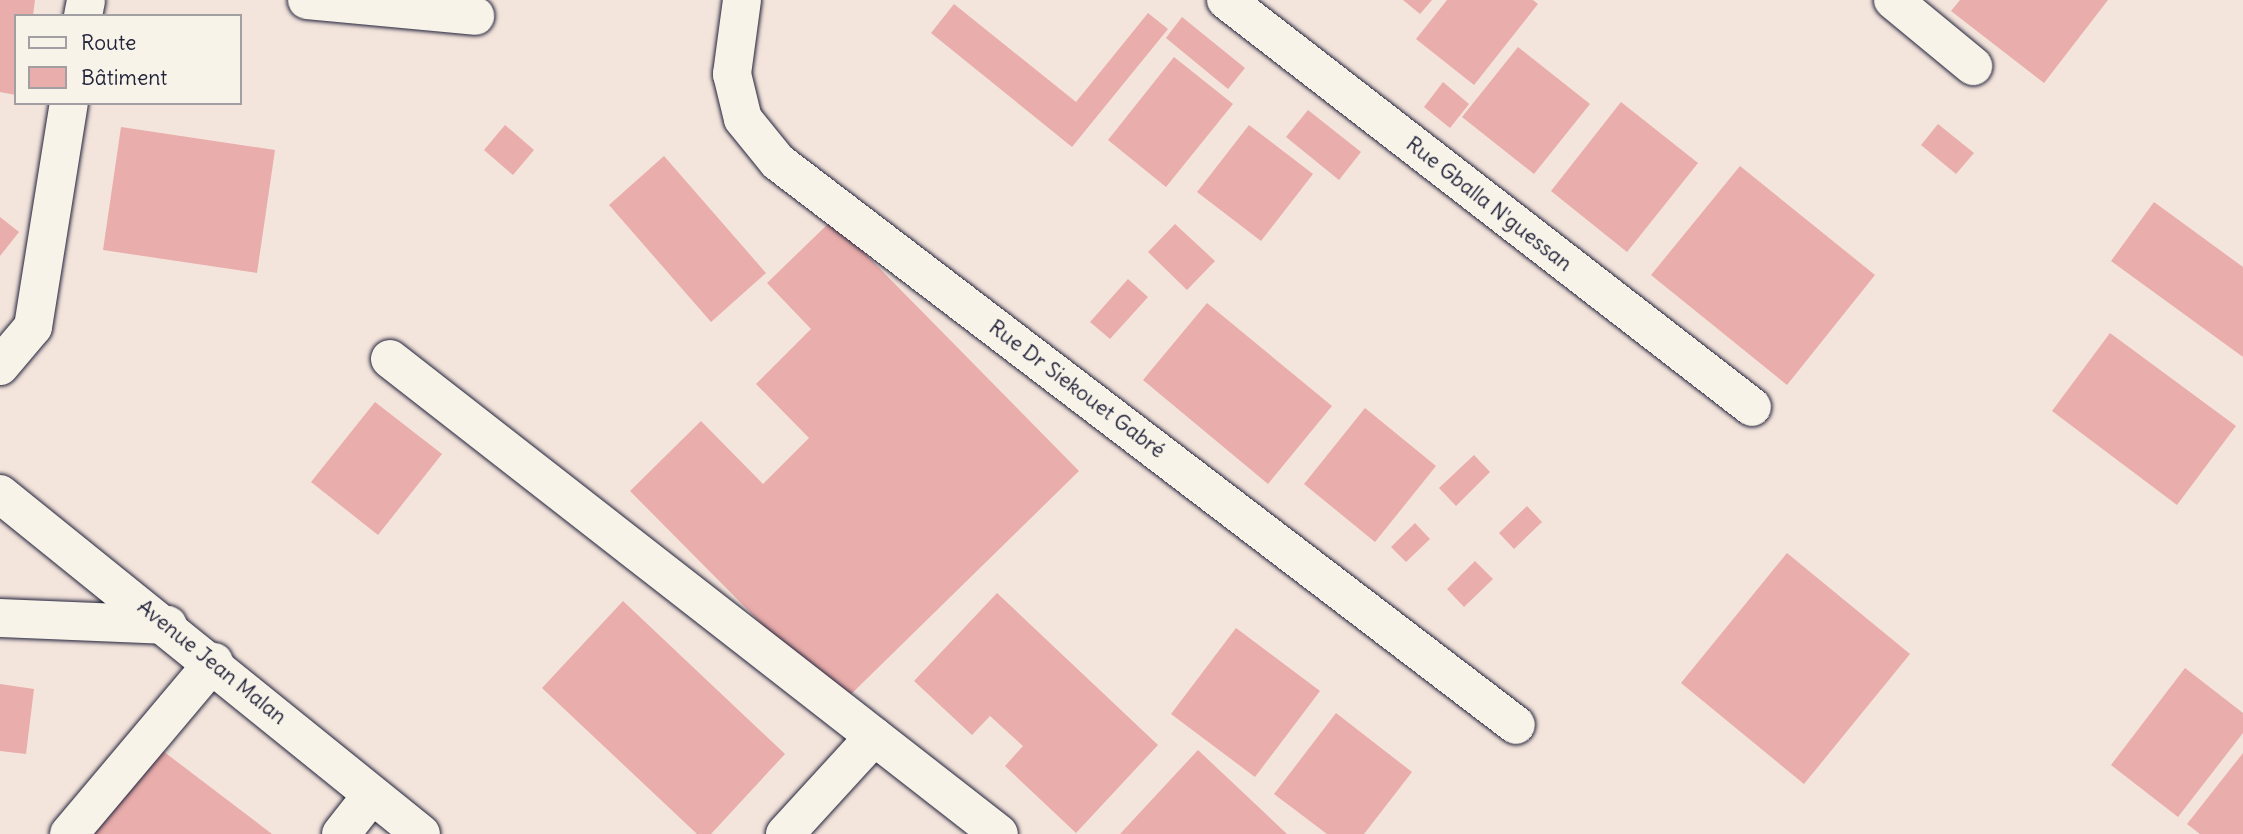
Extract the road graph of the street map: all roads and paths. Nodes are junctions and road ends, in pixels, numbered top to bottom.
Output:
1 (307, 0) edge
2 (742, 0) edge
3 (1226, 0) edge
4 (1893, 0) edge
5 (475, 16) dead end
6 (1973, 66) dead end
7 (69, 105) edge
8 (390, 359) dead end
9 (0, 366) edge
10 (1752, 407) dead end
11 (0, 494) edge
12 (0, 618) edge
13 (168, 625) junction
14 (214, 662) junction
15 (1516, 725) dead end
16 (874, 737) junction
17 (372, 796) junction
18 (69, 834) edge
19 (341, 834) edge
20 (421, 834) edge
21 (785, 834) edge
22 (999, 834) edge

1 - 5 street
2 - 15 street, Rue Dr Siekouet Gabré
3 - 10 street, Rue Gballa N'guessan
4 - 6 street
7 - 9 street
8 - 16 street
11 - 13 street, Avenue Jean Malan
12 - 13 street
13 - 14 street, Avenue Jean Malan
14 - 17 street, Avenue Jean Malan
14 - 18 street
16 - 21 street
16 - 22 street
17 - 19 street
17 - 20 street, Avenue Jean Malan

